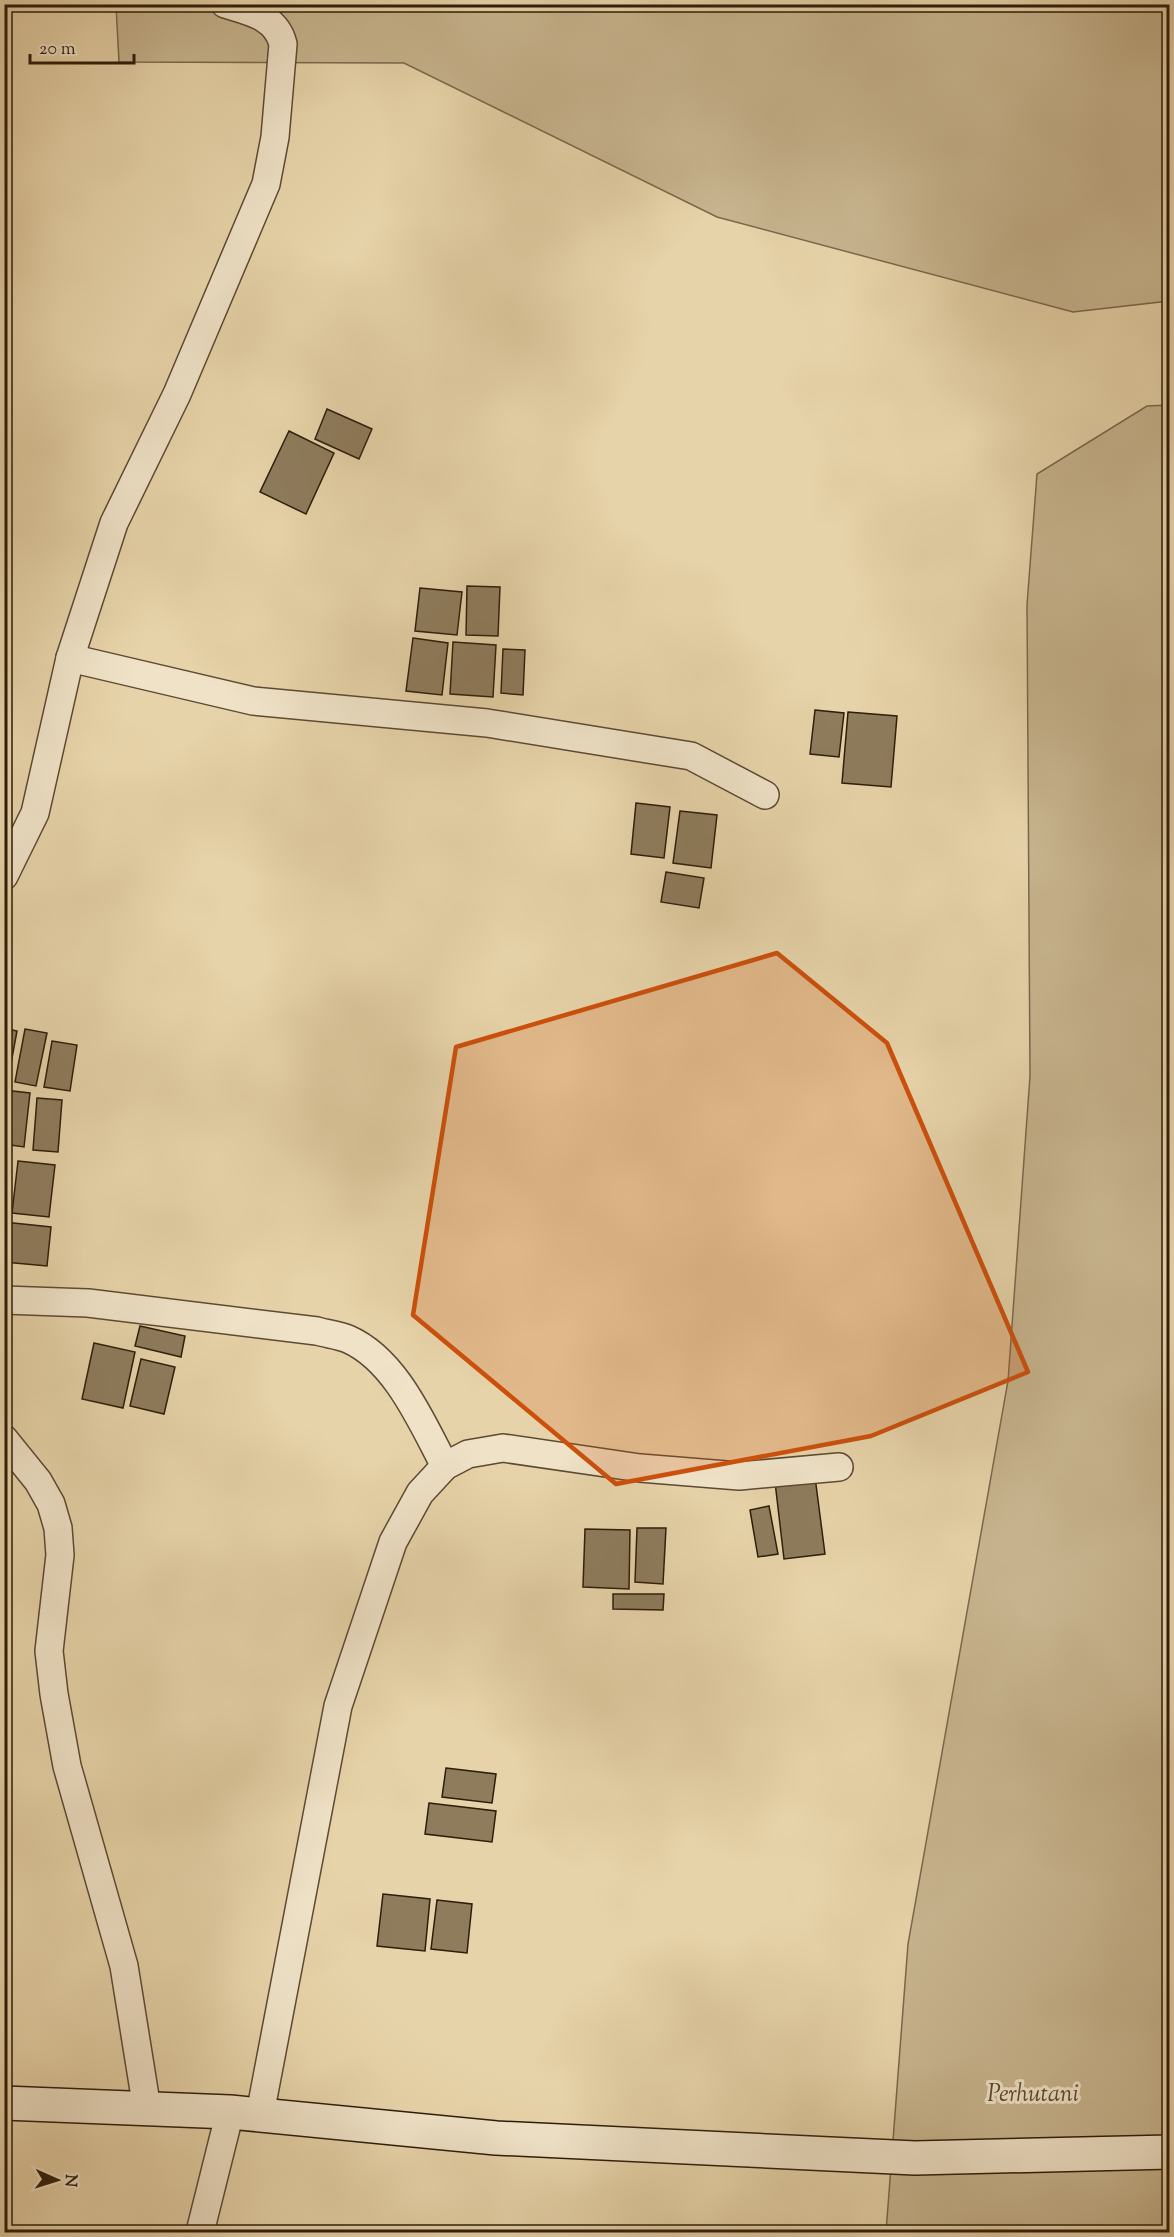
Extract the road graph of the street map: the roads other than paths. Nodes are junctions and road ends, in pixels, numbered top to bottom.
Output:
1 (225, 4) edge
2 (70, 658) junction
3 (765, 795) dead end
4 (4, 876) edge
5 (4, 1299) edge
6 (4, 1439) edge
7 (445, 1466) junction
8 (838, 1467) dead end
9 (4, 2103) edge
10 (147, 2109) junction
11 (245, 2113) junction
12 (1170, 2152) edge
13 (200, 2232) edge

1 - 2 street
2 - 3 street
2 - 4 street
5 - 7 street
6 - 10 street
7 - 8 street
7 - 11 street
9 - 10 street
10 - 11 street
11 - 12 street
11 - 13 street

